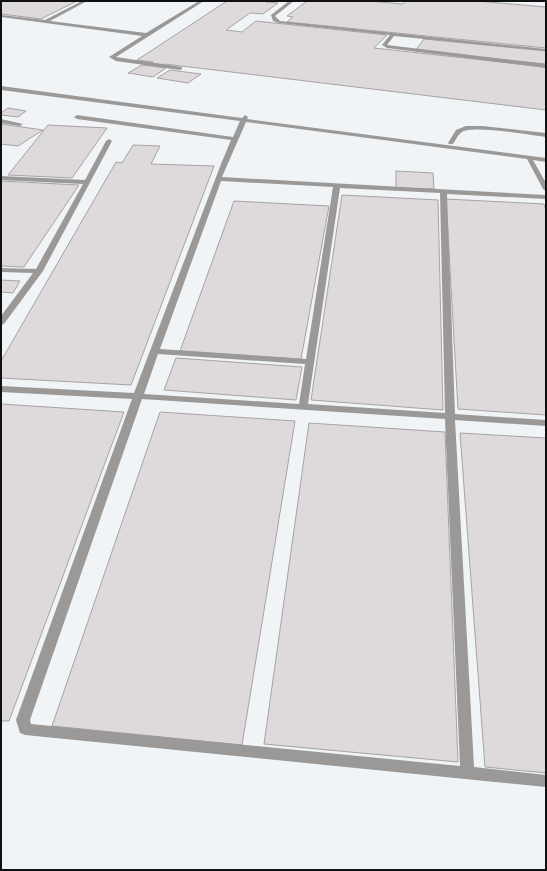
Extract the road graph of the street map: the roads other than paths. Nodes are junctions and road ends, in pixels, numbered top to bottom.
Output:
1 (85, 1) edge
2 (202, 1) edge
3 (292, 1) edge
4 (1, 16) edge
5 (45, 22) junction
6 (147, 34) junction
7 (393, 34) junction
8 (546, 50) edge
9 (546, 66) edge
10 (180, 68) dead end
11 (1, 84) edge
12 (1, 88) edge
13 (77, 117) dead end
14 (244, 119) junction
15 (1, 121) edge
16 (20, 124) dead end
17 (546, 134) edge
18 (234, 139) junction
19 (109, 141) dead end
20 (451, 143) junction
21 (546, 154) edge
22 (529, 158) junction
23 (546, 160) edge
24 (1, 178) edge
25 (219, 179) junction
26 (87, 182) junction
27 (337, 186) junction
28 (546, 189) edge
29 (443, 191) junction
30 (546, 197) edge
31 (1, 270) edge
32 (39, 272) junction
33 (1, 323) edge
34 (154, 351) junction
35 (310, 362) junction
36 (1, 389) edge
37 (138, 396) junction
38 (303, 406) junction
39 (450, 416) junction
40 (546, 423) edge
41 (467, 772) junction
42 (546, 781) edge

1 - 5 street
2 - 6 street
3 - 7 street
4 - 5 street
5 - 6 street
6 - 10 street
7 - 8 street
7 - 9 street
11 - 14 street
12 - 14 street
13 - 18 street
14 - 18 street
14 - 20 street
14 - 22 street
15 - 16 street
17 - 20 street
18 - 25 street
19 - 26 street
20 - 21 street
22 - 23 street
22 - 28 street
24 - 26 street
25 - 27 street
25 - 34 street
26 - 32 street
27 - 29 street
27 - 35 street
29 - 30 street
29 - 39 street
31 - 32 street
32 - 33 street
34 - 35 street
34 - 37 street
35 - 38 street
36 - 37 street
37 - 38 street
37 - 41 street
38 - 39 street
39 - 40 street
39 - 41 street
41 - 42 street

